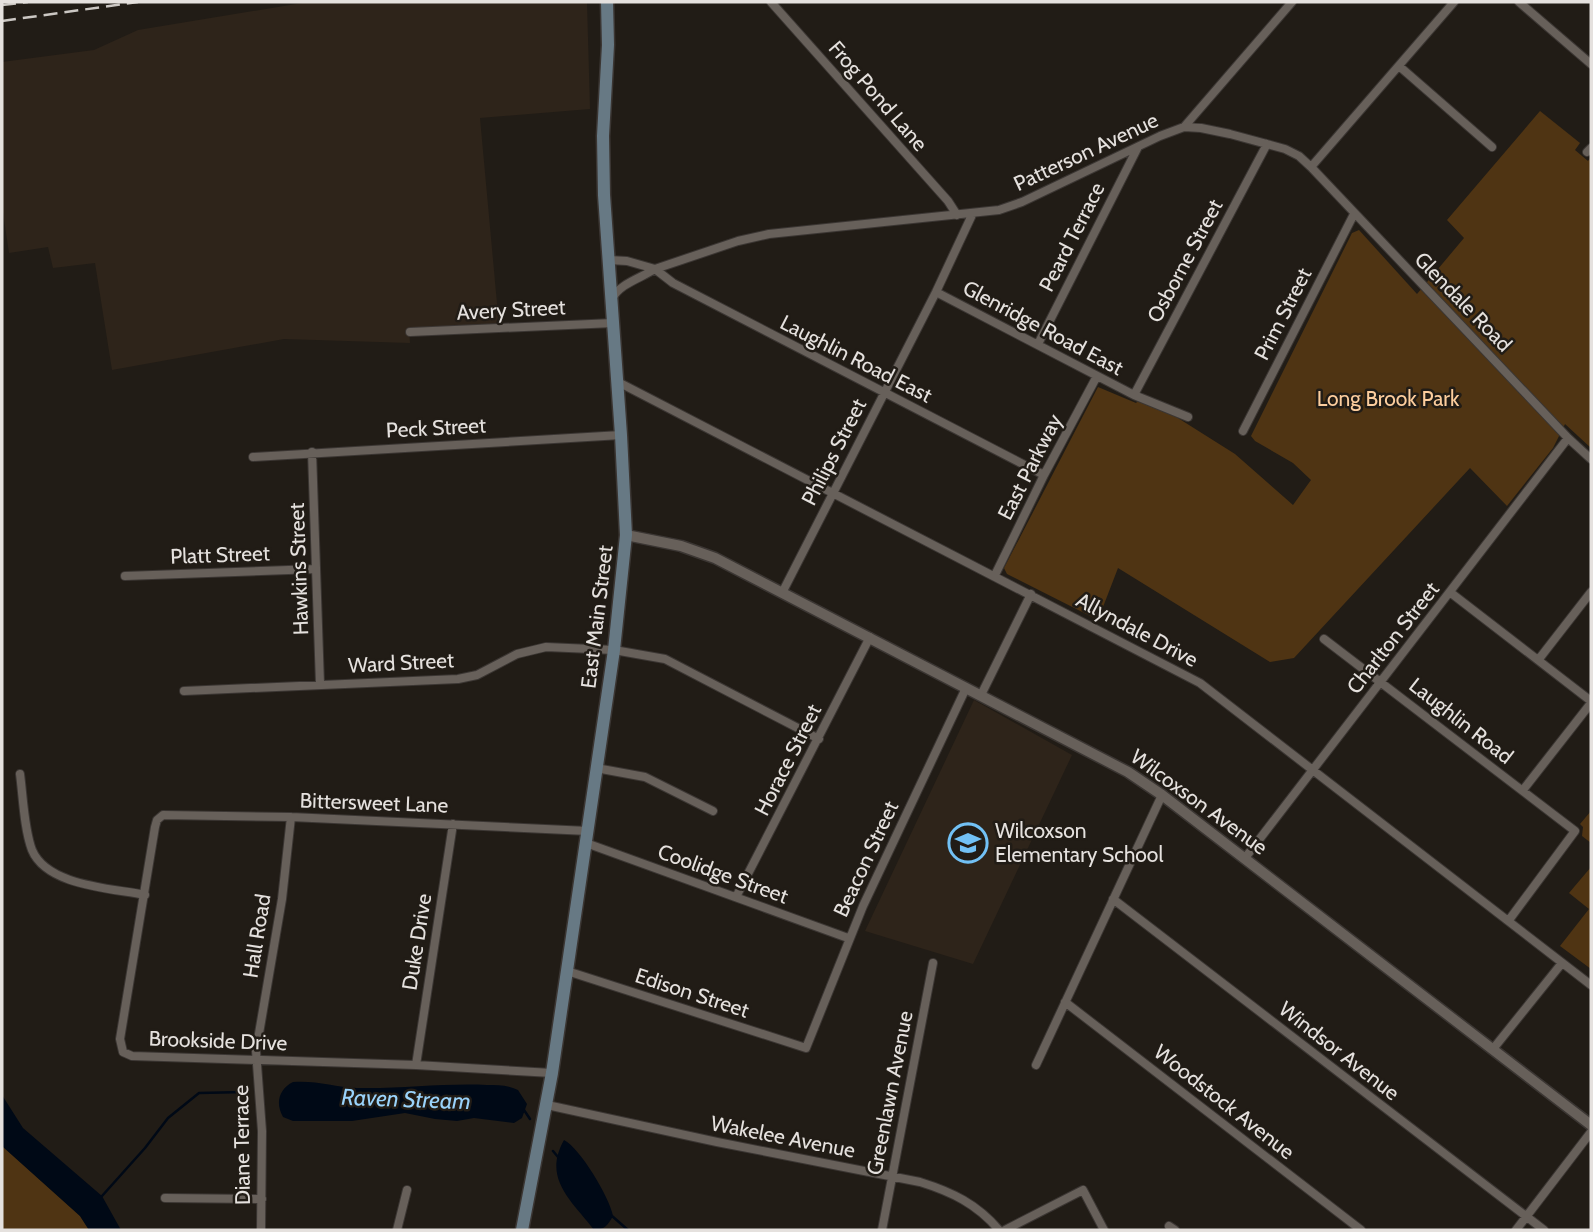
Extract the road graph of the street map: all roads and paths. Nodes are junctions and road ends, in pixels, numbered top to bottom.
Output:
1 (607, 2) edge
2 (771, 2) edge
3 (1292, 2) edge
4 (1454, 2) edge
5 (1519, 2) edge
6 (1591, 64) edge
7 (1399, 66) junction
8 (1184, 127) junction
9 (1267, 144) junction
10 (1138, 147) junction
11 (1492, 147) dead end
12 (1311, 167) junction
13 (1354, 214) junction
14 (957, 215) junction
15 (972, 215) junction
16 (609, 260) junction
17 (654, 269) junction
18 (936, 292) junction
19 (612, 300) junction
20 (613, 323) junction
21 (410, 332) dead end
22 (1038, 344) junction
23 (1097, 376) junction
24 (618, 382) junction
25 (883, 393) junction
26 (1135, 395) junction
27 (1188, 416) dead end
28 (1243, 431) dead end
29 (621, 435) junction
30 (1568, 438) junction
31 (312, 452) junction
32 (253, 457) dead end
33 (1591, 459) edge
34 (1044, 475) junction
35 (833, 492) junction
36 (626, 535) junction
37 (316, 569) junction
38 (995, 575) junction
39 (125, 576) dead end
40 (1591, 592) edge
41 (782, 593) junction
42 (1451, 593) junction
43 (1031, 594) junction
44 (870, 637) junction
45 (1324, 639) dead end
46 (614, 650) junction
47 (1539, 659) junction
48 (1382, 681) junction
49 (320, 684) junction
50 (966, 688) junction
51 (184, 691) dead end
52 (981, 695) junction
53 (1591, 702) edge
54 (819, 739) junction
55 (596, 768) junction
56 (1312, 770) junction
57 (20, 774) dead end
58 (1523, 790) junction
59 (1163, 795) junction
60 (713, 811) dead end
61 (159, 817) joint
62 (291, 817) junction
63 (453, 824) junction
64 (587, 837) junction
65 (1245, 858) junction
66 (145, 895) junction
67 (736, 897) junction
68 (1113, 899) junction
69 (1509, 920) junction
70 (848, 938) junction
71 (933, 962) dead end
72 (1562, 963) junction
73 (567, 971) junction
74 (1591, 985) edge
75 (1065, 1002) junction
76 (806, 1048) joint
77 (1493, 1049) junction
78 (257, 1060) junction
79 (416, 1065) junction
80 (1036, 1065) dead end
81 (552, 1073) junction
82 (547, 1105) junction
83 (1591, 1125) edge
84 (1591, 1132) edge
85 (893, 1176) junction
86 (407, 1190) dead end
87 (165, 1198) dead end
88 (262, 1199) junction
89 (1526, 1217) junction
90 (261, 1230) edge
91 (397, 1230) edge
92 (522, 1230) edge
93 (882, 1230) edge
94 (999, 1230) edge
95 (1005, 1230) edge
96 (1104, 1230) edge
97 (1362, 1230) edge
98 (1516, 1230) edge
99 (1544, 1230) edge

1 - 16 main road, East Main Street
2 - 14 street, Frog Pond Lane
3 - 8 street
4 - 7 street
5 - 6 street
7 - 11 street
7 - 12 street
8 - 9 street, Patterson Avenue
8 - 10 street, Patterson Avenue
9 - 12 street, Patterson Avenue
9 - 26 street, Osborne Street
10 - 15 street, Patterson Avenue
10 - 22 street, Peard Terrace
12 - 13 street, Glendale Road
13 - 28 street, Prim Street
13 - 30 street, Glendale Road
14 - 15 street, Patterson Avenue
14 - 17 street, Patterson Avenue
15 - 18 street, Philips Street
16 - 17 street
16 - 19 main road, East Main Street
17 - 19 street, Patterson Avenue
17 - 25 street, Laughlin Road East
18 - 22 street, Glenridge Road East
18 - 25 street, Philips Street
19 - 20 main road, East Main Street
20 - 21 street, Avery Street
20 - 24 main road, East Main Street
22 - 23 street, Glenridge Road East
23 - 26 street, Glenridge Road East
23 - 34 street, East Parkway
24 - 29 main road, East Main Street
24 - 35 street, Allyndale Drive
25 - 34 street, Laughlin Road East
25 - 35 street, Philips Street
26 - 27 street, Glenridge Road East
29 - 31 street, Peck Street
29 - 36 main road, East Main Street
30 - 33 street, Glendale Road
30 - 42 street, Charlton Street
31 - 32 street, Peck Street
31 - 37 street, Hawkins Street
34 - 38 street, East Parkway
35 - 38 street, Allyndale Drive
35 - 41 street, Philips Street
36 - 41 street, Wilcoxson Avenue
36 - 46 main road, East Main Street
37 - 39 street, Platt Street
37 - 49 street, Hawkins Street
38 - 43 street, Allyndale Drive
40 - 47 street
41 - 44 street, Wilcoxson Avenue
42 - 47 street
42 - 48 street, Charlton Street
43 - 52 street
43 - 56 street, Allyndale Drive
44 - 50 street, Wilcoxson Avenue
44 - 54 street, Horace Street
45 - 48 street, Laughlin Road
46 - 49 street, Ward Street
46 - 54 street, Ward Street
46 - 55 main road, East Main Street
47 - 53 street
48 - 56 street, Charlton Street
48 - 58 street, Laughlin Road
49 - 51 street, Ward Street
50 - 52 street, Wilcoxson Avenue
50 - 70 street, Beacon Street
52 - 59 street, Wilcoxson Avenue
53 - 58 street
54 - 67 street, Horace Street
55 - 60 street
55 - 64 main road, East Main Street
56 - 65 street, Charlton Street
56 - 69 street, Allyndale Drive
57 - 66 street
58 - 69 street, Laughlin Road
59 - 65 street, Wilcoxson Avenue
59 - 68 street
61 - 62 street, Bittersweet Lane
61 - 66 street, Brookside Drive
62 - 63 street, Bittersweet Lane
62 - 78 street, Hall Road
63 - 64 street, Bittersweet Lane
63 - 79 street, Duke Drive
64 - 67 street, Coolidge Street
64 - 73 main road, East Main Street
65 - 77 street, Wilcoxson Avenue
66 - 78 street, Brookside Drive
67 - 70 street, Coolidge Street
68 - 75 street
68 - 89 street, Windsor Avenue
69 - 72 street, Allyndale Drive
70 - 76 street, Beacon Street
71 - 85 street, Greenlawn Avenue
72 - 74 street, Allyndale Drive
72 - 77 street
73 - 76 street, Edison Street
73 - 81 main road, East Main Street
75 - 80 street
75 - 97 street, Woodstock Avenue
77 - 83 street, Wilcoxson Avenue
78 - 79 street, Brookside Drive
78 - 88 street, Diane Terrace
79 - 81 street, Brookside Drive
81 - 82 main road, East Main Street
82 - 85 street, Wakelee Avenue
82 - 92 main road, East Main Street
84 - 89 street
85 - 93 street, Greenlawn Avenue
85 - 94 street, Wakelee Avenue
86 - 91 street
87 - 88 street
88 - 90 street, Diane Terrace
89 - 98 street
89 - 99 street, Windsor Avenue
95 - 96 street

